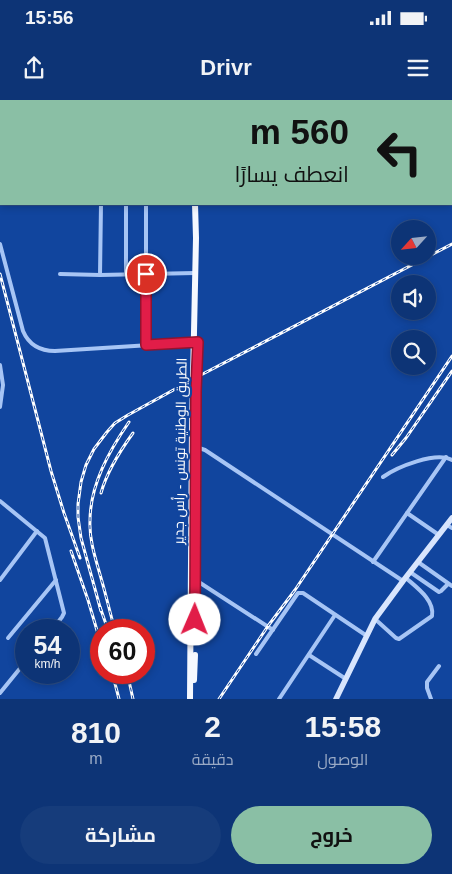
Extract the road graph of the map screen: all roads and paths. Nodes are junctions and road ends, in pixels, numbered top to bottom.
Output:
1 (100, 205) edge
2 (126, 205) edge
3 (146, 205) edge
4 (195, 205) edge
5 (199, 205) edge
6 (0, 244) edge
7 (195, 273) junction
8 (60, 274) dead end
9 (126, 274) junction
10 (146, 274) junction
11 (100, 275) junction
12 (196, 342) junction
13 (146, 345) junction
14 (0, 365) edge
15 (1, 372) edge
16 (0, 408) edge
17 (194, 448) junction
18 (446, 457) junction
19 (452, 460) edge
20 (383, 477) dead end
21 (1, 504) edge
22 (407, 513) junction
23 (452, 518) edge
24 (450, 526) edge
25 (36, 531) junction
26 (439, 535) junction
27 (374, 562) junction
28 (418, 562) junction
29 (410, 572) junction
30 (193, 578) junction
31 (404, 579) junction
32 (0, 580) edge
33 (56, 580) junction
34 (450, 585) edge
35 (435, 590) junction
36 (427, 599) junction
37 (336, 615) junction
38 (60, 619) edge
39 (375, 619) junction
40 (273, 630) junction
41 (367, 636) junction
42 (8, 638) dead end
43 (256, 654) dead end
44 (309, 655) junction
45 (439, 666) dead end
46 (15, 675) edge
47 (346, 679) junction
48 (0, 693) edge
49 (190, 699) edge
50 (194, 699) edge
51 (279, 699) edge
52 (336, 699) edge
53 (431, 699) edge

1 - 11 street
2 - 9 street
3 - 10 street
4 - 7 main road, الطريق الوطنية تونس - رأس جدير
5 - 12 main road, الطريق الوطنية تونس - رأس جدير
6 - 13 street
7 - 10 street
7 - 12 main road, الطريق الوطنية تونس - رأس جدير
8 - 11 street
9 - 10 street
9 - 11 street
10 - 13 street
12 - 13 street
12 - 17 main road, الطريق الوطنية تونس - رأس جدير
14 - 15 street
15 - 16 street
17 - 27 street
17 - 30 main road, الطريق الوطنية تونس - رأس جدير
18 - 19 street
18 - 20 street
18 - 22 street
21 - 25 street
22 - 26 street
22 - 27 street
23 - 24 main road
24 - 26 main road
25 - 32 street
25 - 33 street
26 - 28 main road
27 - 31 street
28 - 29 main road
28 - 34 street
29 - 31 main road
29 - 35 street
30 - 40 street
30 - 49 main road, الطريق الوطنية تونس - رأس جدير
30 - 50 main road, الطريق الوطنية تونس - رأس جدير
31 - 36 street
31 - 39 main road
33 - 38 street
33 - 42 street
34 - 35 street
35 - 36 street
36 - 39 street
37 - 40 street
37 - 41 street
37 - 44 street
39 - 41 main road
40 - 43 street
41 - 47 main road
44 - 47 street
44 - 51 street
45 - 53 street
46 - 48 street
47 - 52 main road

